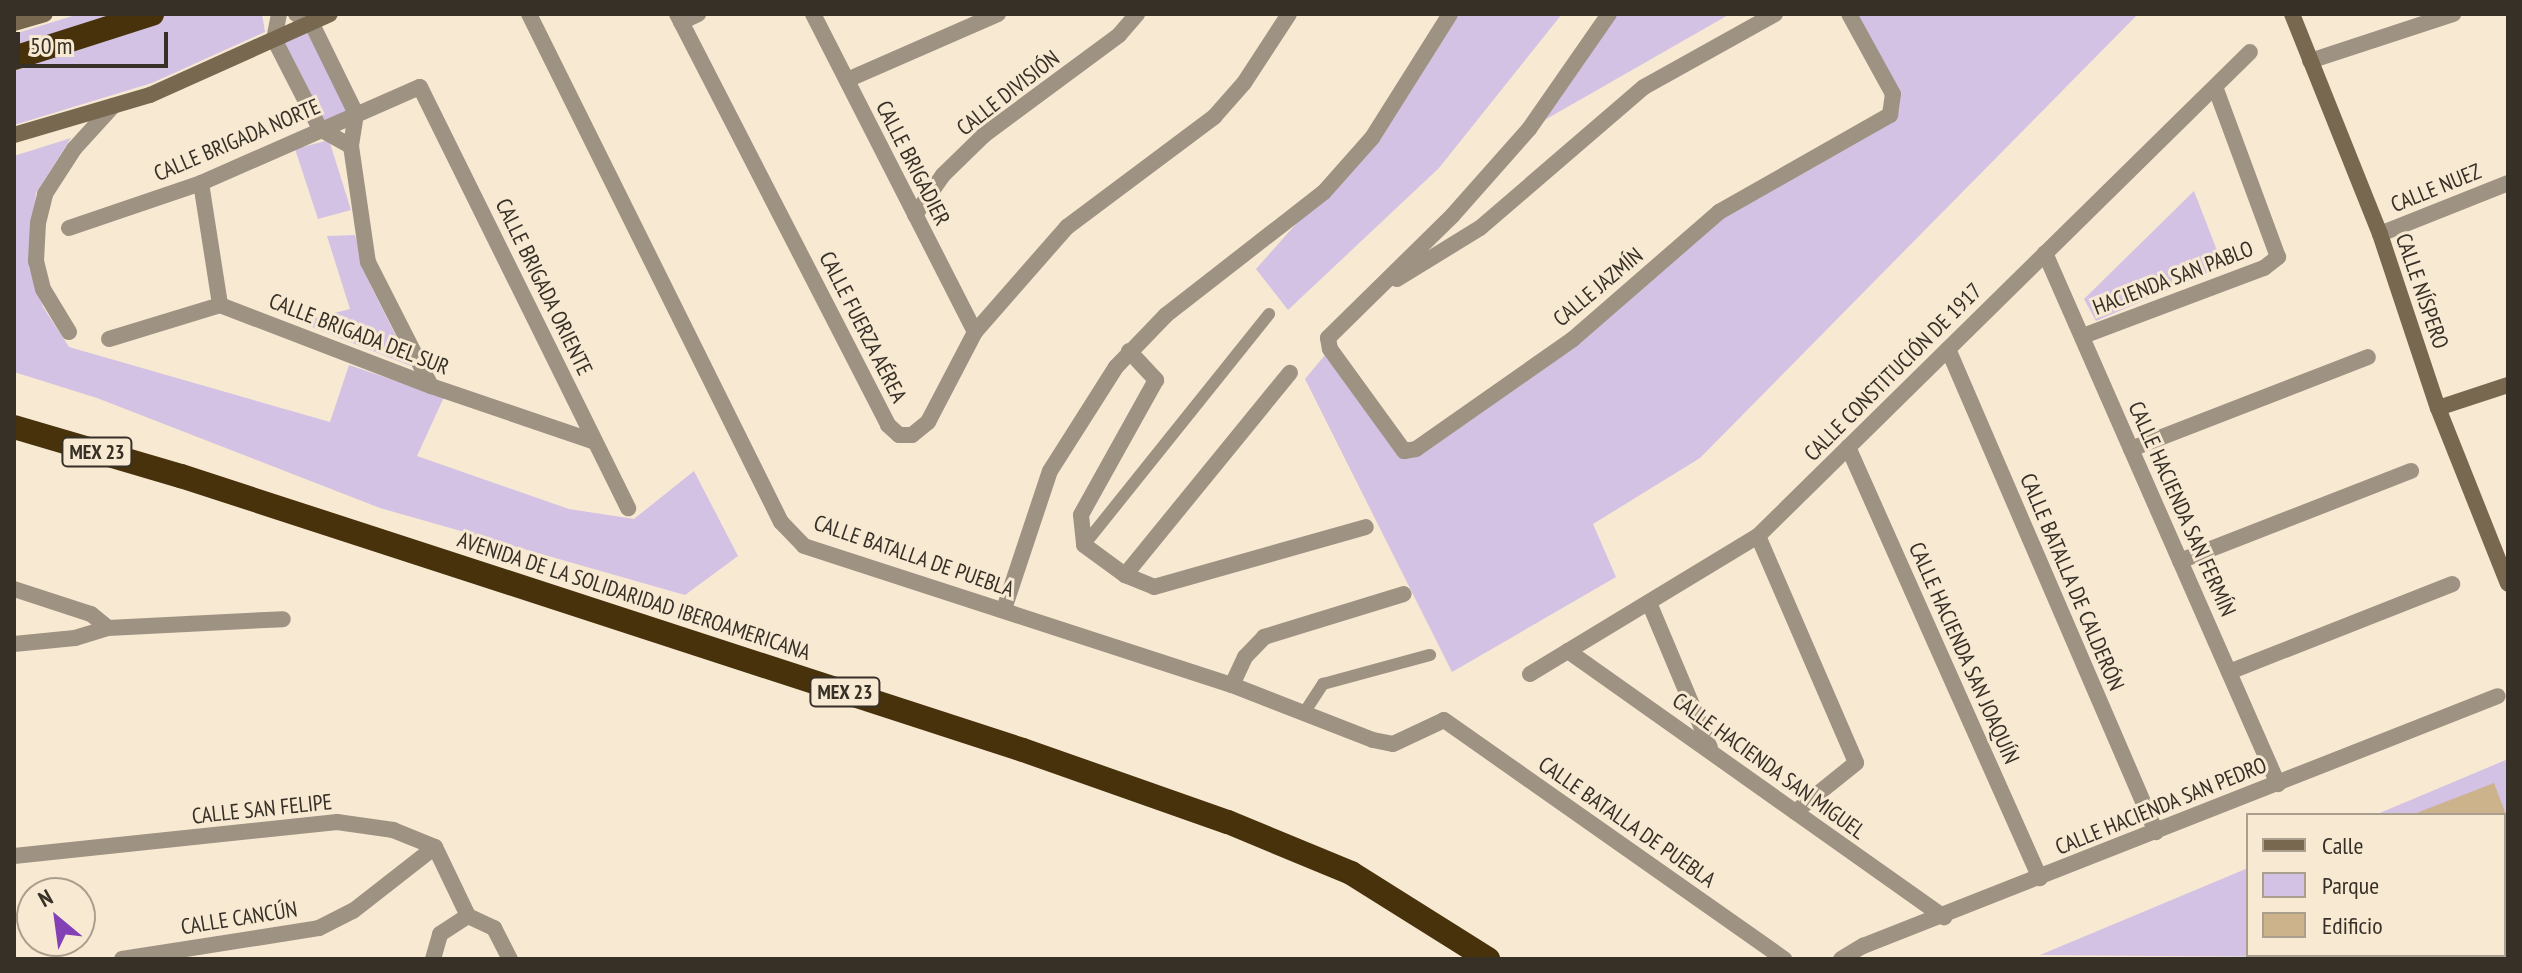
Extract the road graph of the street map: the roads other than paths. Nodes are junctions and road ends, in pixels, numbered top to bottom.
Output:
1 (45, 14) edge
2 (152, 14) edge
3 (279, 14) edge
4 (296, 14) edge
5 (330, 14) edge
6 (529, 14) edge
7 (698, 14) edge
8 (813, 14) edge
9 (998, 14) edge
10 (1137, 14) edge
11 (1289, 14) edge
12 (1450, 14) edge
13 (1609, 14) edge
14 (1775, 14) edge
15 (1849, 14) edge
16 (2292, 14) edge
17 (2453, 14) edge
18 (679, 18) edge
19 (311, 22) junction
20 (14, 23) edge
21 (274, 39) junction
22 (2250, 52) dead end
23 (14, 58) edge
24 (2310, 61) junction
25 (847, 80) junction
26 (420, 87) joint
27 (2215, 87) junction
28 (113, 106) junction
29 (356, 114) junction
30 (320, 129) junction
31 (14, 135) edge
32 (351, 146) junction
33 (201, 183) junction
34 (2508, 183) edge
35 (915, 215) junction
36 (69, 228) dead end
37 (2380, 234) junction
38 (2045, 253) junction
39 (1368, 297) junction
40 (220, 305) junction
41 (1269, 314) dead end
42 (69, 332) dead end
43 (975, 332) junction
44 (2083, 336) junction
45 (109, 339) dead end
46 (1948, 349) junction
47 (1129, 351) junction
48 (2368, 357) dead end
49 (1290, 373) dead end
50 (2508, 385) edge
51 (431, 386) junction
52 (2438, 408) junction
53 (14, 427) edge
54 (593, 441) junction
55 (1848, 447) junction
56 (2131, 449) junction
57 (2411, 471) dead end
58 (628, 508) dead end
59 (1366, 527) dead end
60 (1758, 536) junction
61 (1084, 545) junction
62 (2180, 561) junction
63 (1125, 575) junction
64 (2452, 584) dead end
65 (2508, 584) edge
66 (14, 589) edge
67 (1404, 594) dead end
68 (1650, 605) junction
69 (1004, 609) junction
70 (283, 619) dead end
71 (108, 628) junction
72 (14, 644) edge
73 (1568, 651) junction
74 (1430, 655) dead end
75 (2229, 672) junction
76 (1530, 674) dead end
77 (1232, 685) junction
78 (2498, 696) dead end
79 (1304, 713) junction
80 (1711, 750) junction
81 (2278, 784) junction
82 (1795, 812) junction
83 (2156, 832) junction
84 (435, 847) junction
85 (14, 856) edge
86 (2040, 878) junction
87 (468, 916) junction
88 (1944, 917) junction
89 (122, 959) edge
90 (433, 959) edge
91 (510, 959) edge
92 (1488, 959) edge
93 (1784, 959) edge
94 (1841, 959) edge

1 - 20 street
2 - 23 highway
3 - 21 street
4 - 19 street
5 - 19 street
6 - 69 street, CALLE BATALLA DE PUEBLA
7 - 18 street
8 - 25 street, CALLE BRIGADIER
9 - 25 street
10 - 35 street, CALLE DIVISIÓN
11 - 43 street, CALLE FUERZA AÉREA
12 - 47 street
13 - 39 street, CALLE JAZMÍN
14 - 39 street, CALLE JAZMÍN
15 - 39 street, CALLE JAZMÍN
16 - 24 street, CALLE NÍSPERO
17 - 24 street
18 - 43 street, CALLE FUERZA AÉREA
19 - 21 street
19 - 29 street
21 - 28 street
21 - 30 street
22 - 27 street, CALLE CONSTITUCIÓN DE 1917
24 - 37 street, CALLE NÍSPERO
25 - 35 street, CALLE BRIGADIER
26 - 29 street, CALLE BRIGADA NORTE
26 - 54 street, CALLE BRIGADA ORIENTE
27 - 38 street, CALLE CONSTITUCIÓN DE 1917
27 - 44 street, HACIENDA SAN PABLO
28 - 31 street
28 - 42 street
29 - 30 street, CALLE BRIGADA NORTE
29 - 32 street
30 - 32 street
30 - 33 street, CALLE BRIGADA NORTE
32 - 51 street
33 - 36 street, CALLE BRIGADA NORTE
33 - 40 street
34 - 37 street, CALLE NUEZ
35 - 43 street, CALLE BRIGADIER
37 - 52 street, CALLE NÍSPERO
38 - 44 street, CALLE HACIENDA SAN FERMÍN
38 - 46 street, CALLE CONSTITUCIÓN DE 1917
40 - 45 street
40 - 51 street, CALLE BRIGADA DEL SUR
41 - 61 lane
44 - 56 street, CALLE HACIENDA SAN FERMÍN
46 - 55 street, CALLE CONSTITUCIÓN DE 1917
46 - 83 street, CALLE BATALLA DE CALDERÓN
47 - 61 street
47 - 69 street
48 - 56 street
49 - 63 street
50 - 52 street
51 - 54 street, CALLE BRIGADA DEL SUR
52 - 65 street, CALLE NÍSPERO
53 - 92 highway, AVENIDA DE LA SOLIDARIDAD IBEROAMERICANA / MEX 23
54 - 58 street, CALLE BRIGADA ORIENTE
55 - 60 street, CALLE CONSTITUCIÓN DE 1917
55 - 86 street, CALLE HACIENDA SAN JOAQUÍN
56 - 62 street, CALLE HACIENDA SAN FERMÍN
57 - 62 street
59 - 63 street
60 - 68 street, CALLE CONSTITUCIÓN DE 1917
60 - 82 street
61 - 63 street
62 - 75 street, CALLE HACIENDA SAN FERMÍN
64 - 75 street
66 - 71 street
67 - 77 street
68 - 73 street, CALLE CONSTITUCIÓN DE 1917
68 - 80 street
69 - 77 street, CALLE BATALLA DE PUEBLA
70 - 71 street
71 - 72 street
73 - 76 street, CALLE CONSTITUCIÓN DE 1917
73 - 80 street, CALLE HACIENDA SAN MIGUEL
74 - 79 lane
75 - 81 street, CALLE HACIENDA SAN FERMÍN
77 - 79 street, CALLE BATALLA DE PUEBLA
78 - 81 street, CALLE HACIENDA SAN PEDRO
79 - 93 street, CALLE BATALLA DE PUEBLA
80 - 82 street, CALLE HACIENDA SAN MIGUEL
81 - 83 street, CALLE HACIENDA SAN PEDRO
82 - 88 street, CALLE HACIENDA SAN MIGUEL
83 - 86 street, CALLE HACIENDA SAN PEDRO
84 - 85 street, CALLE SAN FELIPE
84 - 87 street
84 - 89 street, CALLE CANCÚN
86 - 88 street, CALLE HACIENDA SAN PEDRO
87 - 90 street
87 - 91 street
88 - 94 street, CALLE HACIENDA SAN PEDRO

